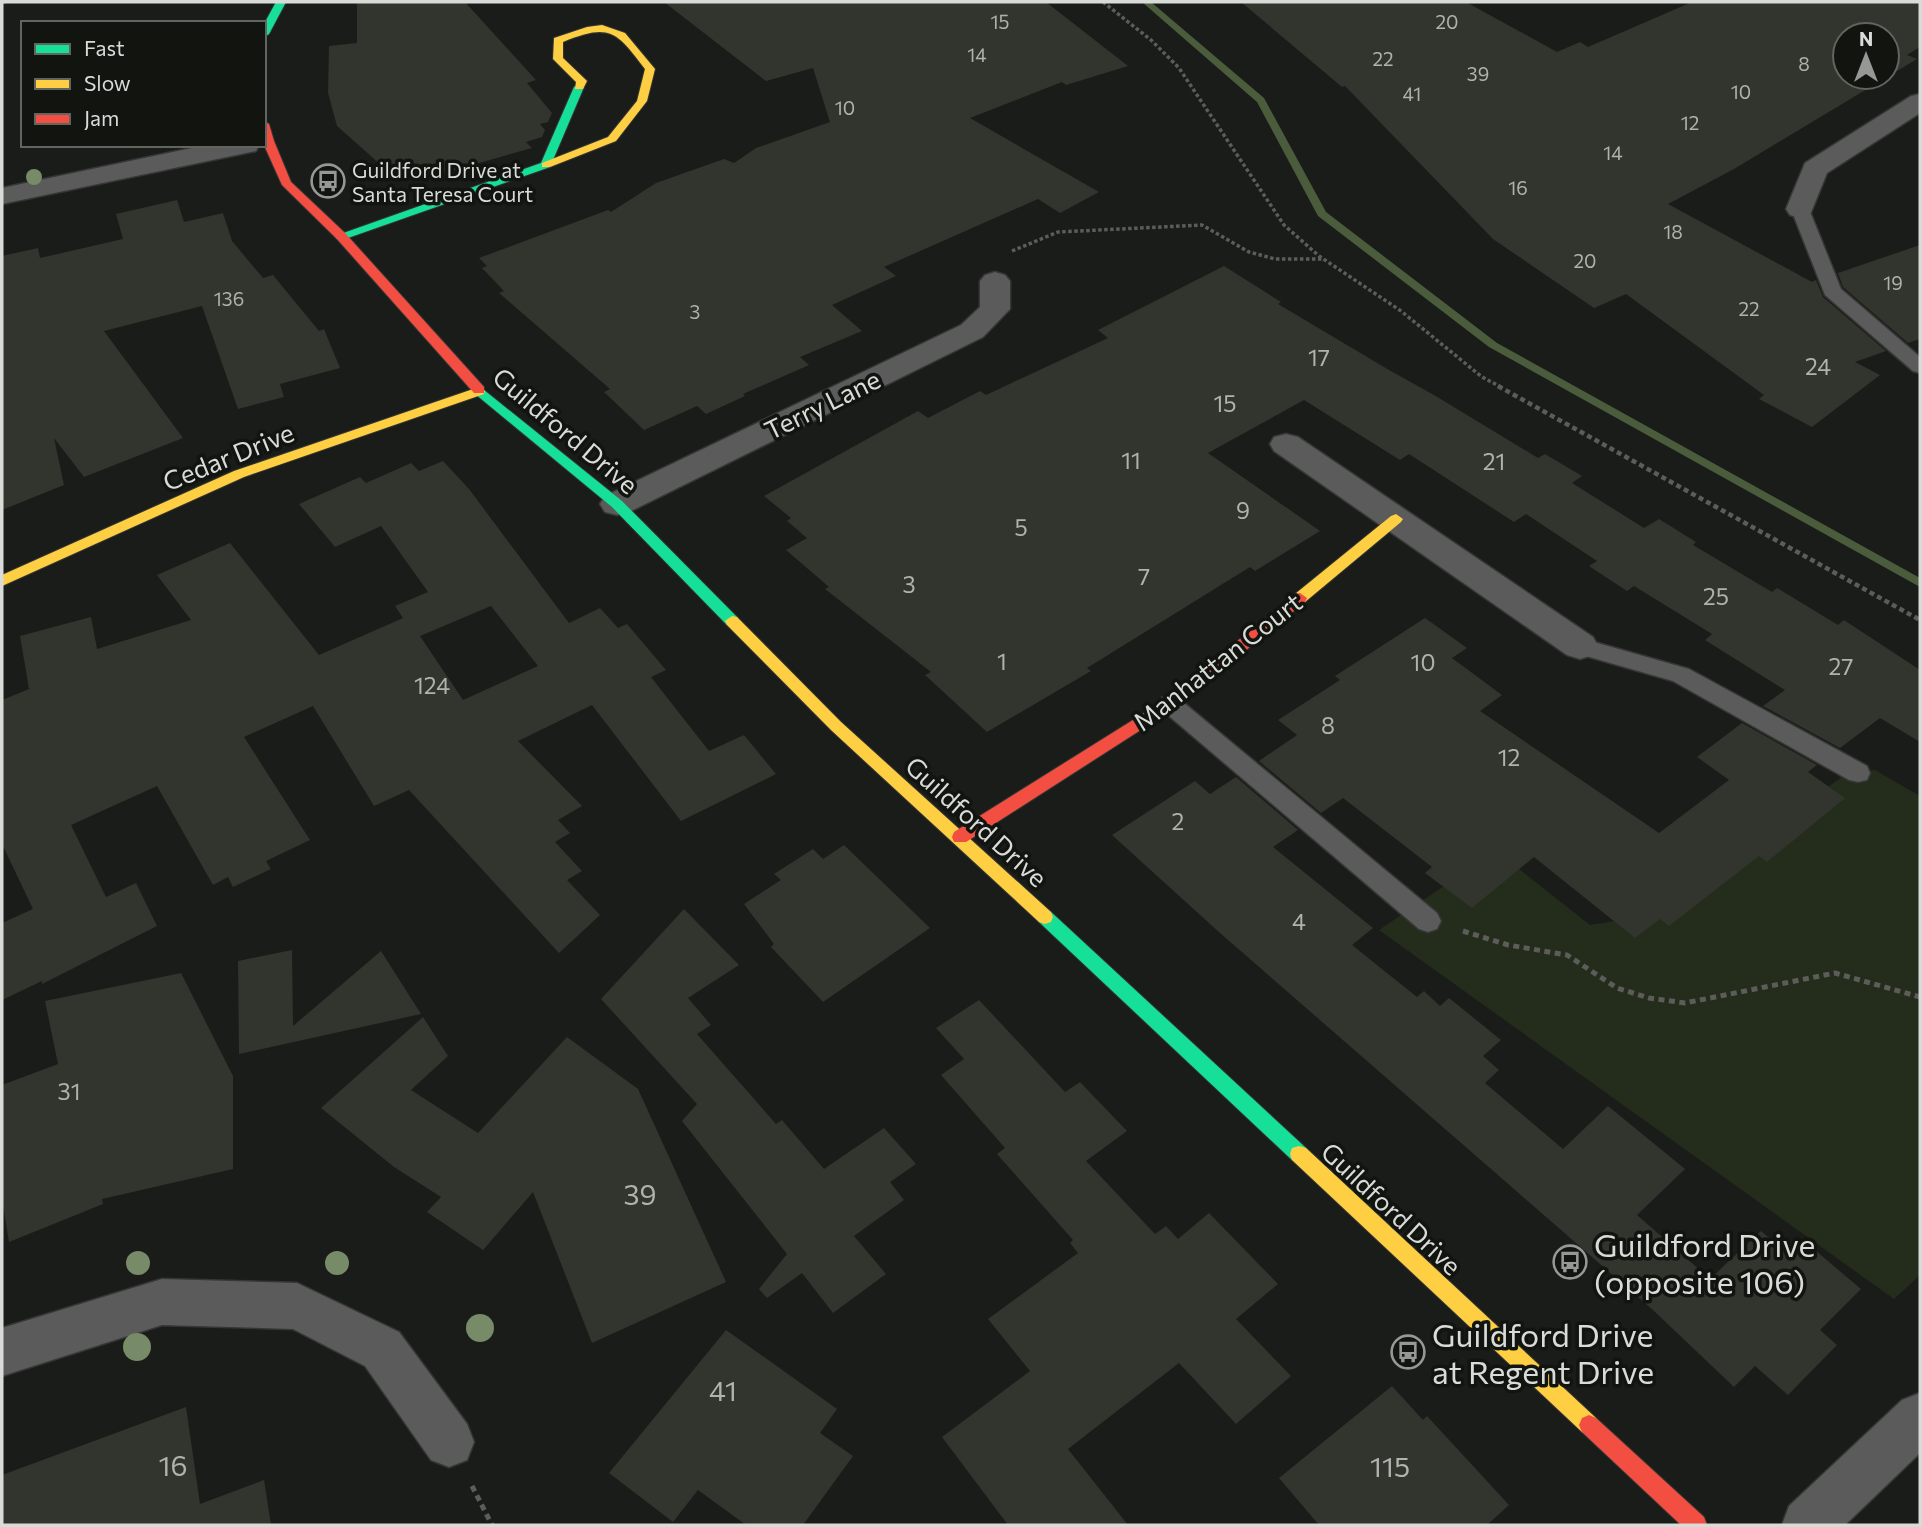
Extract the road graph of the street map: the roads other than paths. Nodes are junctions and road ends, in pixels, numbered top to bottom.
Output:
1 (281, 2) edge
2 (266, 30) edge
3 (1920, 102) edge
4 (221, 147) edge
5 (266, 147) edge
6 (546, 165) junction
7 (2, 196) edge
8 (1800, 209) joint
9 (341, 236) junction
10 (995, 281) road end
11 (1920, 367) edge
12 (479, 391) junction
13 (1286, 444) dead end
14 (617, 504) junction
15 (1396, 519) junction
16 (2, 580) edge
17 (1580, 646) joint
18 (1170, 704) junction
19 (1858, 773) dead end
20 (960, 837) junction
21 (1429, 921) road end
22 (2, 1352) edge
23 (1920, 1418) edge
24 (449, 1442) dead end
25 (1696, 1525) edge
26 (1808, 1525) edge

1 - 2 street
3 - 8 street
4 - 7 street
5 - 9 street, Guildford Drive
6 - 6 street
6 - 9 street
8 - 11 lane
9 - 12 street, Guildford Drive
10 - 14 street, Terry Lane
12 - 14 street, Guildford Drive
12 - 16 street, Cedar Drive
13 - 15 street
14 - 20 street, Guildford Drive
15 - 17 street
15 - 18 street, Manhattan Court
17 - 19 lane
18 - 20 street, Manhattan Court
18 - 21 lane
20 - 25 street, Guildford Drive
22 - 24 street
23 - 26 street

